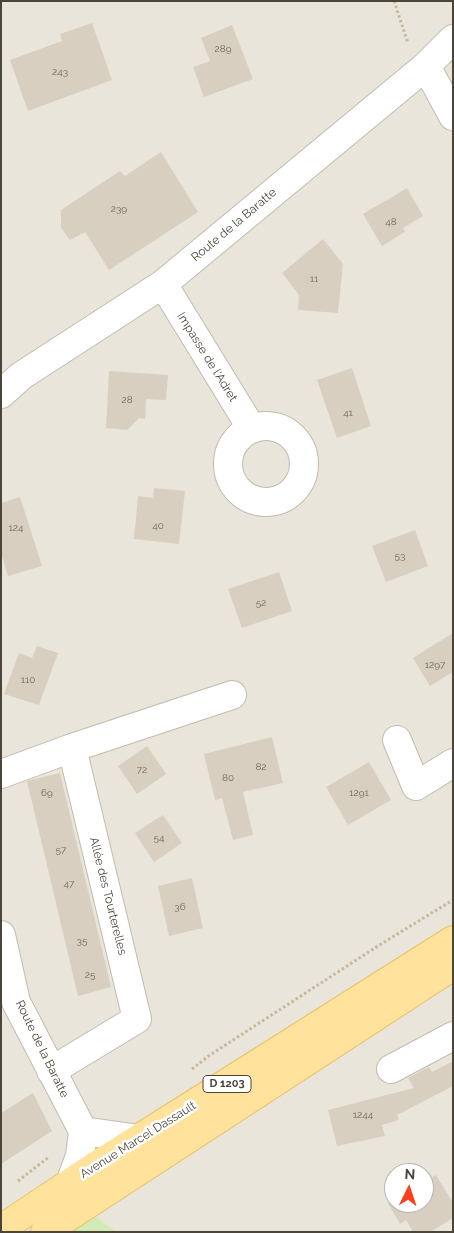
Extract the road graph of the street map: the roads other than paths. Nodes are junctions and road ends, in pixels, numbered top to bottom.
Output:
1 (453, 40) edge
2 (426, 66) junction
3 (453, 116) edge
4 (163, 284) junction
5 (1, 394) edge
6 (252, 429) dead end
7 (232, 695) dead end
8 (396, 740) dead end
9 (72, 748) junction
10 (453, 763) edge
11 (1, 774) edge
12 (1, 935) edge
13 (453, 940) edge
14 (453, 966) edge
15 (9, 1005) edge
16 (453, 1036) edge
17 (391, 1069) dead end
18 (51, 1070) junction
19 (83, 1131) junction
20 (138, 1139) junction
21 (70, 1183) junction
22 (1, 1229) edge
23 (45, 1232) edge

1 - 2 street, Route de la Baratte
2 - 3 street
2 - 4 street, Route de la Baratte
4 - 5 street, Route de la Baratte
4 - 6 street, Impasse de l'Adret
7 - 9 street
8 - 10 street
9 - 11 street
9 - 18 street, Allée des Tourterelles
12 - 15 street, Route de la Baratte
13 - 20 main road, Avenue Marcel Dassault / D 1203
14 - 23 main road, Avenue Marcel Dassault / D 1203
15 - 18 street, Route de la Baratte
16 - 17 street
18 - 19 street, Route de la Baratte
19 - 20 street
19 - 21 street
20 - 21 main road, Avenue Marcel Dassault / D 1203
21 - 22 main road, Avenue Marcel Dassault / D 1203

